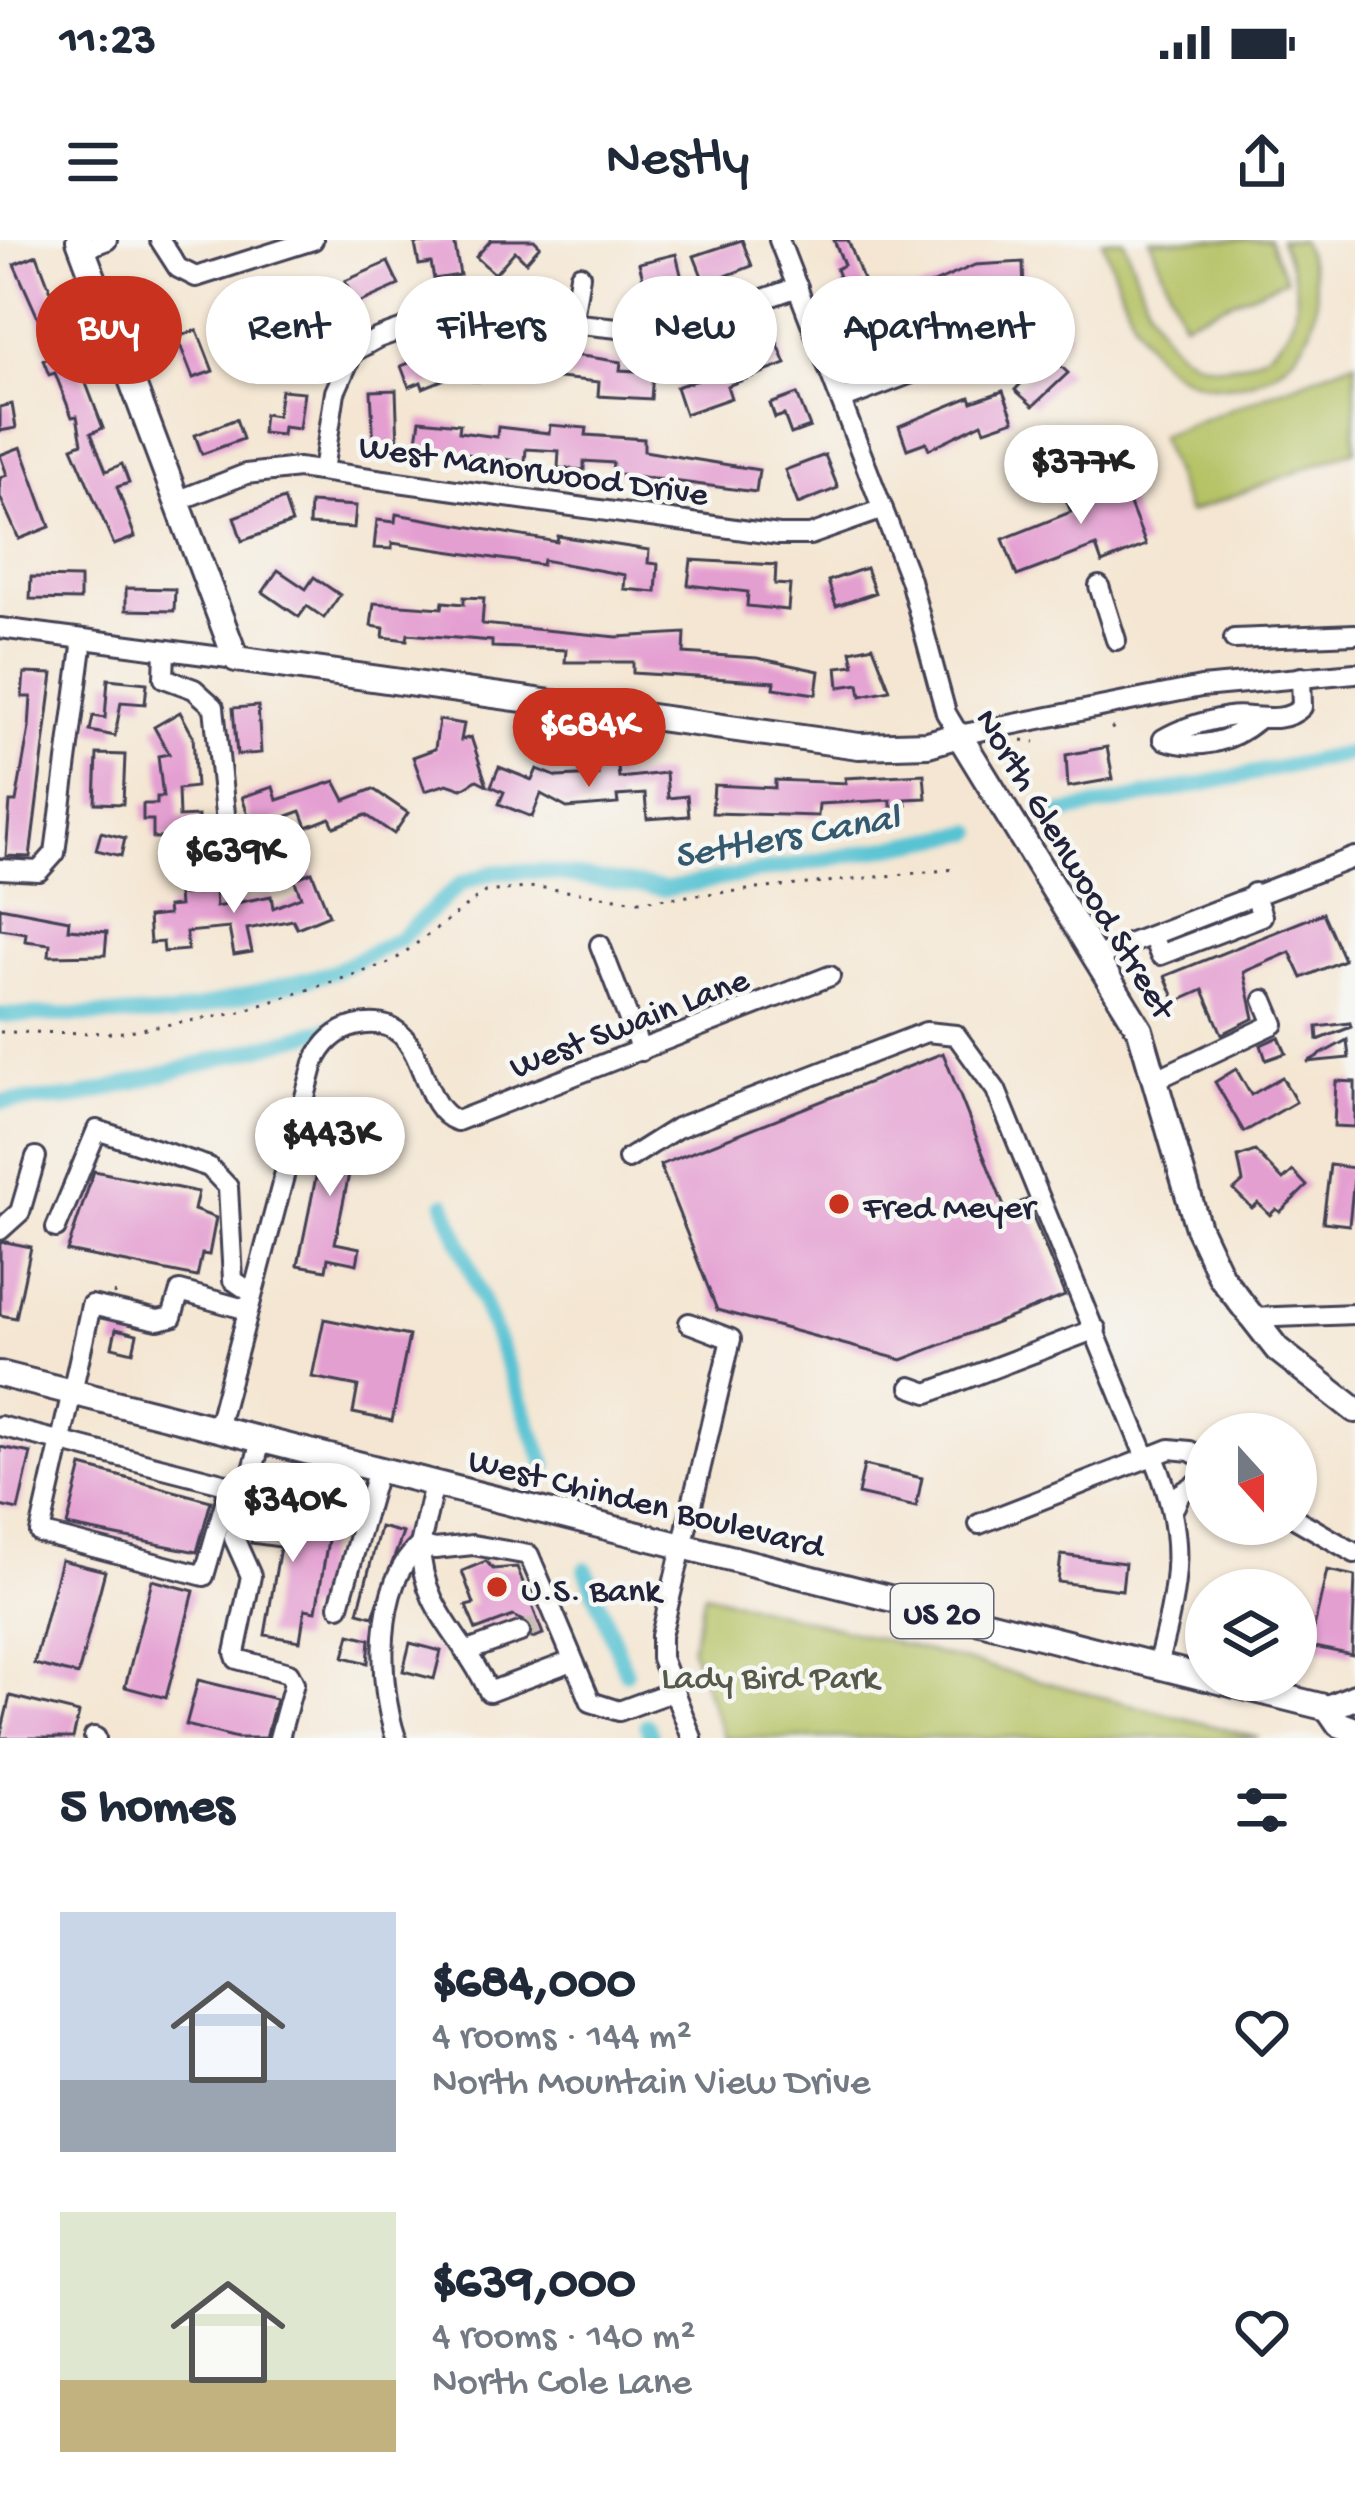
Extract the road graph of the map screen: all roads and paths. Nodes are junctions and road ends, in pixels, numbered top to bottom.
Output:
1 (160, 240) edge
2 (313, 240) edge
3 (779, 240) edge
4 (90, 243) edge
5 (798, 287) junction
6 (588, 327) edge
7 (395, 335) edge
8 (883, 384) edge
9 (841, 400) junction
10 (323, 471) junction
11 (176, 501) junction
12 (883, 509) junction
13 (1100, 586) dead end
14 (0, 628) edge
15 (1355, 634) edge
16 (83, 639) junction
17 (1234, 639) dead end
18 (1116, 640) dead end
19 (165, 650) junction
20 (236, 659) junction
21 (1355, 673) edge
22 (1300, 677) junction
23 (1257, 720) dead end
24 (1118, 725) dead end
25 (1111, 729) dead end
26 (959, 735) junction
27 (1021, 740) dead end
28 (1035, 742) dead end
29 (1355, 857) edge
30 (0, 868) edge
31 (956, 869) dead end
32 (230, 872) dead end
33 (600, 945) dead end
34 (1095, 957) junction
35 (830, 976) dead end
36 (1264, 1000) dead end
37 (0, 1032) edge
38 (641, 1051) junction
39 (1157, 1078) junction
40 (36, 1157) dead end
41 (628, 1159) dead end
42 (56, 1228) dead end
43 (0, 1230) edge
44 (250, 1302) junction
45 (1355, 1314) edge
46 (1249, 1318) junction
47 (689, 1323) dead end
48 (1096, 1328) junction
49 (0, 1374) edge
50 (911, 1387) dead end
51 (72, 1392) junction
52 (1355, 1409) edge
53 (0, 1426) edge
54 (217, 1429) junction
55 (261, 1441) junction
56 (60, 1442) junction
57 (1185, 1450) edge
58 (1150, 1456) junction
59 (378, 1469) junction
60 (434, 1484) junction
61 (1185, 1491) edge
62 (1175, 1505) junction
63 (979, 1524) dead end
64 (1317, 1531) edge
65 (420, 1545) junction
66 (678, 1546) junction
67 (1355, 1553) edge
68 (339, 1606) dead end
69 (520, 1632) tunnel mouth
70 (465, 1652) junction
71 (572, 1661) junction
72 (1157, 1666) junction
73 (1185, 1673) edge
74 (674, 1690) junction
75 (1355, 1697) edge
76 (1300, 1701) edge
77 (1328, 1708) junction
78 (1355, 1730) edge
79 (279, 1738) edge
80 (396, 1738) edge
81 (692, 1738) edge

1 - 2 street
3 - 5 street, North Glenwood Street
4 - 11 main road
5 - 6 street
5 - 9 street, North Glenwood Street
7 - 10 street
8 - 9 street
9 - 12 street, North Glenwood Street
10 - 11 street, West Manorwood Drive
10 - 12 street, West Manorwood Drive
11 - 20 main road
12 - 26 street, North Glenwood Street
13 - 18 street
14 - 16 street
15 - 17 street
16 - 19 street
16 - 30 street
19 - 20 street
19 - 32 street
20 - 26 main road
21 - 22 street
22 - 23 street
22 - 26 street
24 - 25 path
26 - 34 main road, North Glenwood Street
27 - 28 path
29 - 34 street
31 - 37 path
33 - 38 street
34 - 39 main road, North Glenwood Street
35 - 38 street, West Swain Lane
36 - 39 street
38 - 44 street, West Swain Lane
39 - 46 main road, North Glenwood Street
40 - 43 street
41 - 48 street
42 - 44 street
44 - 51 street
44 - 54 street
45 - 46 street
46 - 52 main road, North Glenwood Street
47 - 66 street
48 - 50 street
48 - 58 street
49 - 51 main road, West Chinden Boulevard / US 20
51 - 54 main road, West Chinden Boulevard / US 20
51 - 56 street
53 - 56 street
54 - 55 main road, West Chinden Boulevard / US 20
55 - 59 main road, West Chinden Boulevard / US 20
55 - 79 street
56 - 56 street
57 - 58 street
58 - 62 street
58 - 63 street
59 - 60 main road, West Chinden Boulevard / US 20
59 - 68 street
60 - 65 street
60 - 66 main road, West Chinden Boulevard / US 20
61 - 62 street
62 - 72 street
64 - 67 street
65 - 70 street
65 - 71 street
65 - 80 street
66 - 72 main road, West Chinden Boulevard / US 20
66 - 74 street
69 - 70 street
70 - 71 street
71 - 74 street
72 - 73 main road, West Chinden Boulevard / US 20
74 - 81 street
75 - 77 main road
76 - 77 main road
77 - 78 main road

